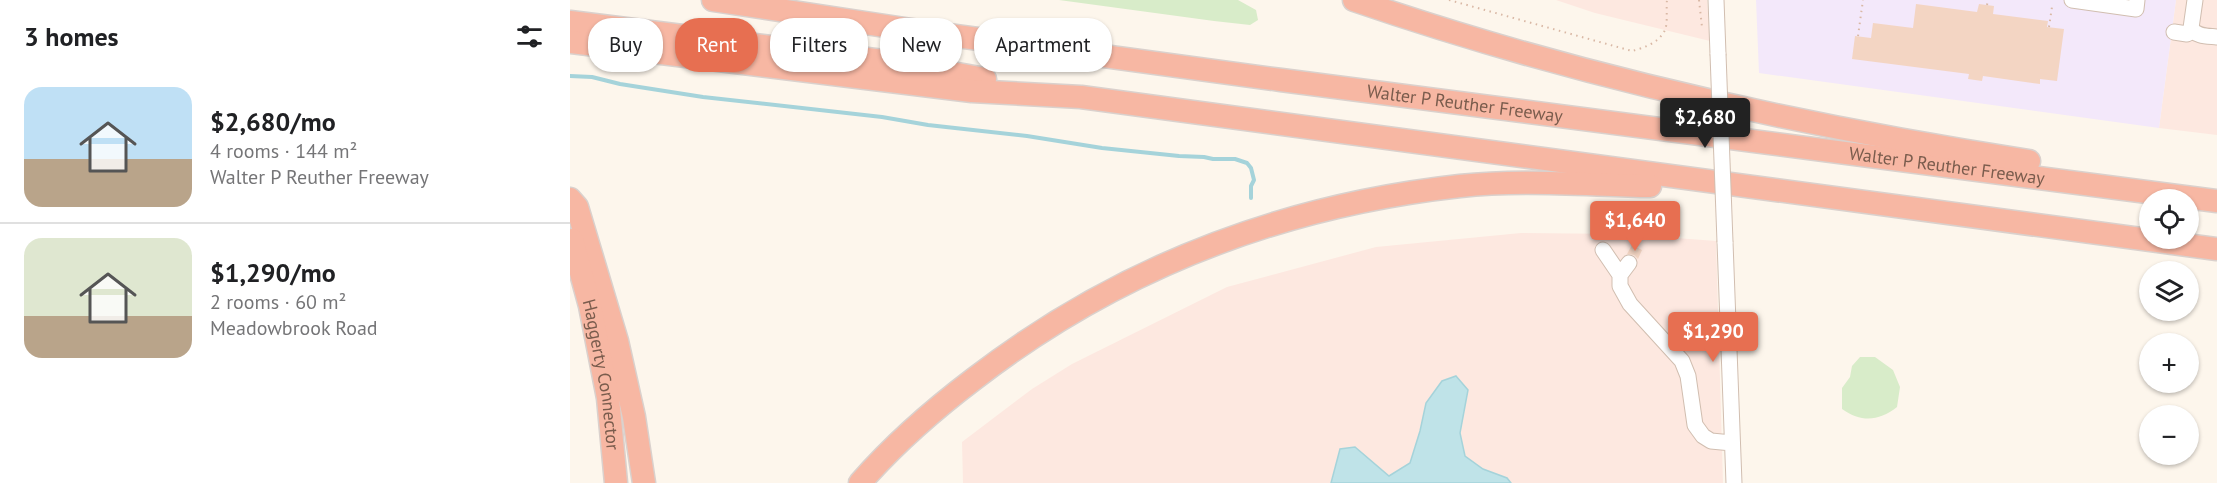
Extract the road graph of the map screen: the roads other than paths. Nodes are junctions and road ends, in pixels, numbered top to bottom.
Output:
1 (713, 0) edge
2 (1354, 0) edge
3 (1716, 0) edge
4 (2072, 0) edge
5 (2137, 0) edge
6 (2195, 0) edge
7 (570, 22) edge
8 (2193, 31) junction
9 (2174, 32) dead end
10 (2217, 38) edge
11 (570, 42) edge
12 (1081, 97) junction
13 (1731, 184) junction
14 (2217, 190) edge
15 (570, 199) edge
16 (2217, 201) edge
17 (570, 232) edge
18 (1604, 249) dead end
19 (2217, 249) edge
20 (1732, 443) junction
21 (616, 483) edge
22 (644, 483) edge
23 (861, 483) edge
24 (1734, 483) edge

1 - 16 highway, Walter P Reuther Freeway
2 - 14 highway
3 - 20 street, bridge
4 - 5 street
6 - 8 street
7 - 12 highway
8 - 9 street
8 - 10 street
11 - 12 highway
12 - 13 highway
13 - 19 highway
13 - 23 highway
15 - 22 highway
17 - 21 highway, Haggerty Connector
18 - 20 street
20 - 24 street

